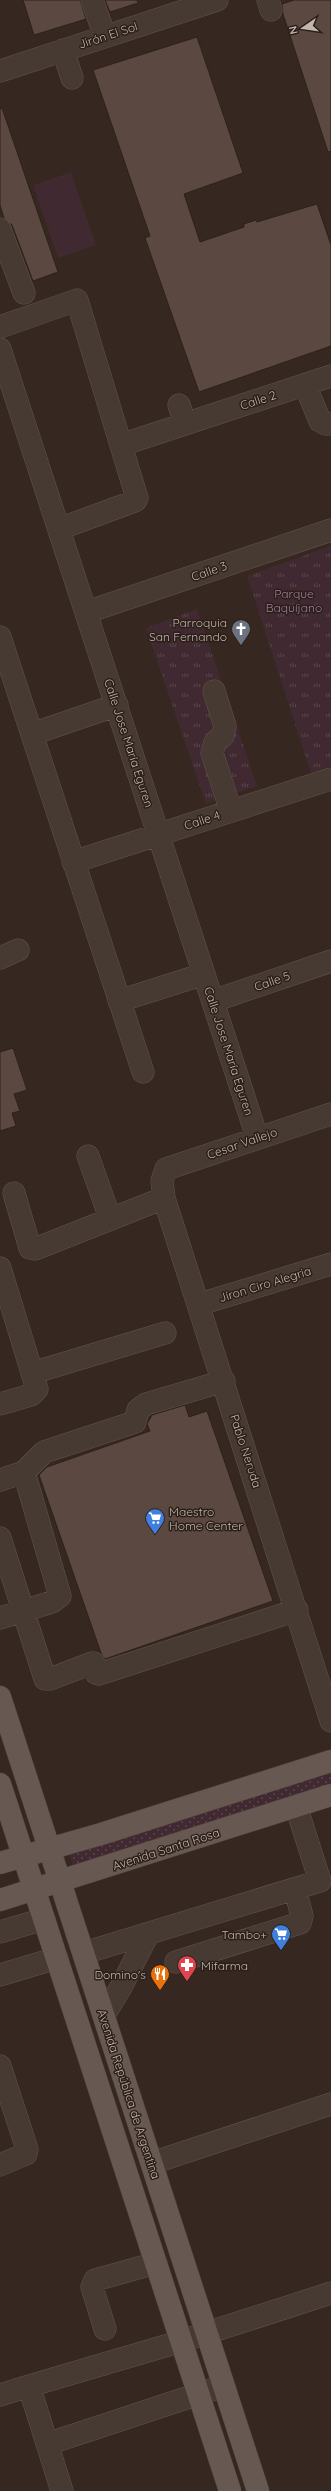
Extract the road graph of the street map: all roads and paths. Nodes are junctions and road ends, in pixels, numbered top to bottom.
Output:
1 (92, 0) edge
2 (217, 0) edge
3 (105, 36) junction
4 (63, 50) junction
5 (1, 66) edge
6 (72, 78) dead end
7 (0, 229) edge
8 (24, 293) dead end
9 (0, 326) edge
10 (0, 348) edge
11 (331, 376) edge
12 (305, 385) junction
13 (331, 424) edge
14 (121, 445) junction
15 (59, 529) junction
16 (331, 530) edge
17 (87, 612) junction
18 (0, 637) edge
19 (214, 691) dead end
20 (117, 705) junction
21 (32, 734) junction
22 (331, 779) edge
23 (231, 811) junction
24 (159, 834) junction
25 (73, 862) junction
26 (331, 961) edge
27 (204, 974) junction
28 (119, 1001) junction
29 (213, 1001) junction
30 (144, 1072) dead end
31 (331, 1114) edge
32 (257, 1137) junction
33 (88, 1156) dead end
34 (163, 1190) junction
35 (14, 1193) dead end
36 (110, 1218) junction
37 (331, 1264) edge
38 (0, 1268) edge
39 (200, 1304) junction
40 (165, 1333) dead end
41 (32, 1373) junction
42 (224, 1381) junction
43 (0, 1404) edge
44 (24, 1472) junction
45 (0, 1480) edge
46 (0, 1538) edge
47 (24, 1610) junction
48 (297, 1610) junction
49 (0, 1618) edge
50 (2, 1709) edge
51 (331, 1721) edge
52 (331, 1761) edge
53 (0, 1784) edge
54 (331, 1795) edge
55 (296, 1806) junction
56 (5, 1817) edge
57 (50, 1849) junction
58 (24, 1857) junction
59 (0, 1863) edge
60 (325, 1879) edge
61 (61, 1882) junction
62 (295, 1889) junction
63 (34, 1890) junction
64 (0, 1900) edge
65 (44, 1919) junction
66 (0, 1932) edge
67 (148, 1934) junction
68 (84, 1953) junction
69 (57, 1958) junction
70 (176, 1962) dead end
71 (0, 1975) edge
72 (104, 2015) junction
73 (0, 2066) edge
74 (331, 2104) edge
75 (152, 2163) junction
76 (0, 2165) edge
77 (156, 2263) junction
78 (331, 2293) edge
79 (105, 2329) dead end
80 (205, 2333) junction
81 (182, 2341) junction
82 (29, 2386) junction
83 (223, 2386) junction
84 (198, 2394) junction
85 (0, 2395) edge
86 (47, 2444) junction
87 (62, 2491) edge
88 (230, 2491) edge
89 (258, 2491) edge

1 - 3 street
2 - 3 street, Jirón El Sol
3 - 4 street, Jirón El Sol
4 - 5 street, Jirón El Sol
4 - 6 street
7 - 8 street
9 - 14 street
10 - 15 street, Calle Jose María Eguren
11 - 12 street, Calle 2
12 - 13 street
12 - 14 street, Calle 2
14 - 15 street
15 - 17 street, Calle Jose María Eguren
16 - 17 street, Calle 3
17 - 20 street, Calle Jose María Eguren
18 - 21 street
19 - 23 street
20 - 21 street
20 - 24 street, Calle Jose María Eguren
21 - 25 street
22 - 23 street, Calle 4
23 - 24 street, Calle 4
24 - 25 street, Calle 4
24 - 27 street, Calle Jose María Eguren
25 - 28 street
26 - 29 street, Calle 5
27 - 28 street
27 - 29 street, Calle Jose María Eguren
28 - 30 street
29 - 32 street, Calle Jose María Eguren
31 - 32 street, Cesar Vallejo
32 - 34 street, Cesar Vallejo
33 - 36 street
34 - 36 street
34 - 39 street, Pablo Neruda
35 - 36 street
37 - 39 street, Jíron Ciro Alegria
38 - 41 street
39 - 42 street, Pablo Neruda
40 - 41 street
41 - 43 street
42 - 44 street
42 - 48 street, Pablo Neruda
44 - 45 street
44 - 47 street
46 - 47 street
47 - 48 street
47 - 49 street
48 - 51 street, Pablo Neruda
50 - 57 main road, Avenida República de Argentina
52 - 57 main road
53 - 56 main road
54 - 55 main road, Avenida Santa Rosa
55 - 60 street
55 - 61 main road, Avenida Santa Rosa
56 - 58 main road
57 - 58 main road
57 - 61 main road, Avenida República de Argentina
58 - 59 main road
58 - 63 main road
60 - 62 street
61 - 63 main road, Avenida Santa Rosa
61 - 68 main road, Avenida República de Argentina
62 - 67 street
62 - 70 street
63 - 64 main road, Avenida Santa Rosa
63 - 65 main road
65 - 66 street
65 - 69 main road
67 - 68 street
67 - 72 street
68 - 72 main road, Avenida República de Argentina
69 - 71 street
69 - 77 main road
72 - 75 main road, Avenida República de Argentina
73 - 76 street
74 - 75 street
75 - 80 main road, Avenida República de Argentina
77 - 79 street
77 - 81 main road
78 - 80 street
80 - 81 street
80 - 83 main road, Avenida República de Argentina
81 - 82 street
81 - 84 main road
82 - 85 street
82 - 86 street
83 - 84 street
83 - 89 main road, Avenida República de Argentina
84 - 86 street
84 - 88 main road
86 - 87 street

